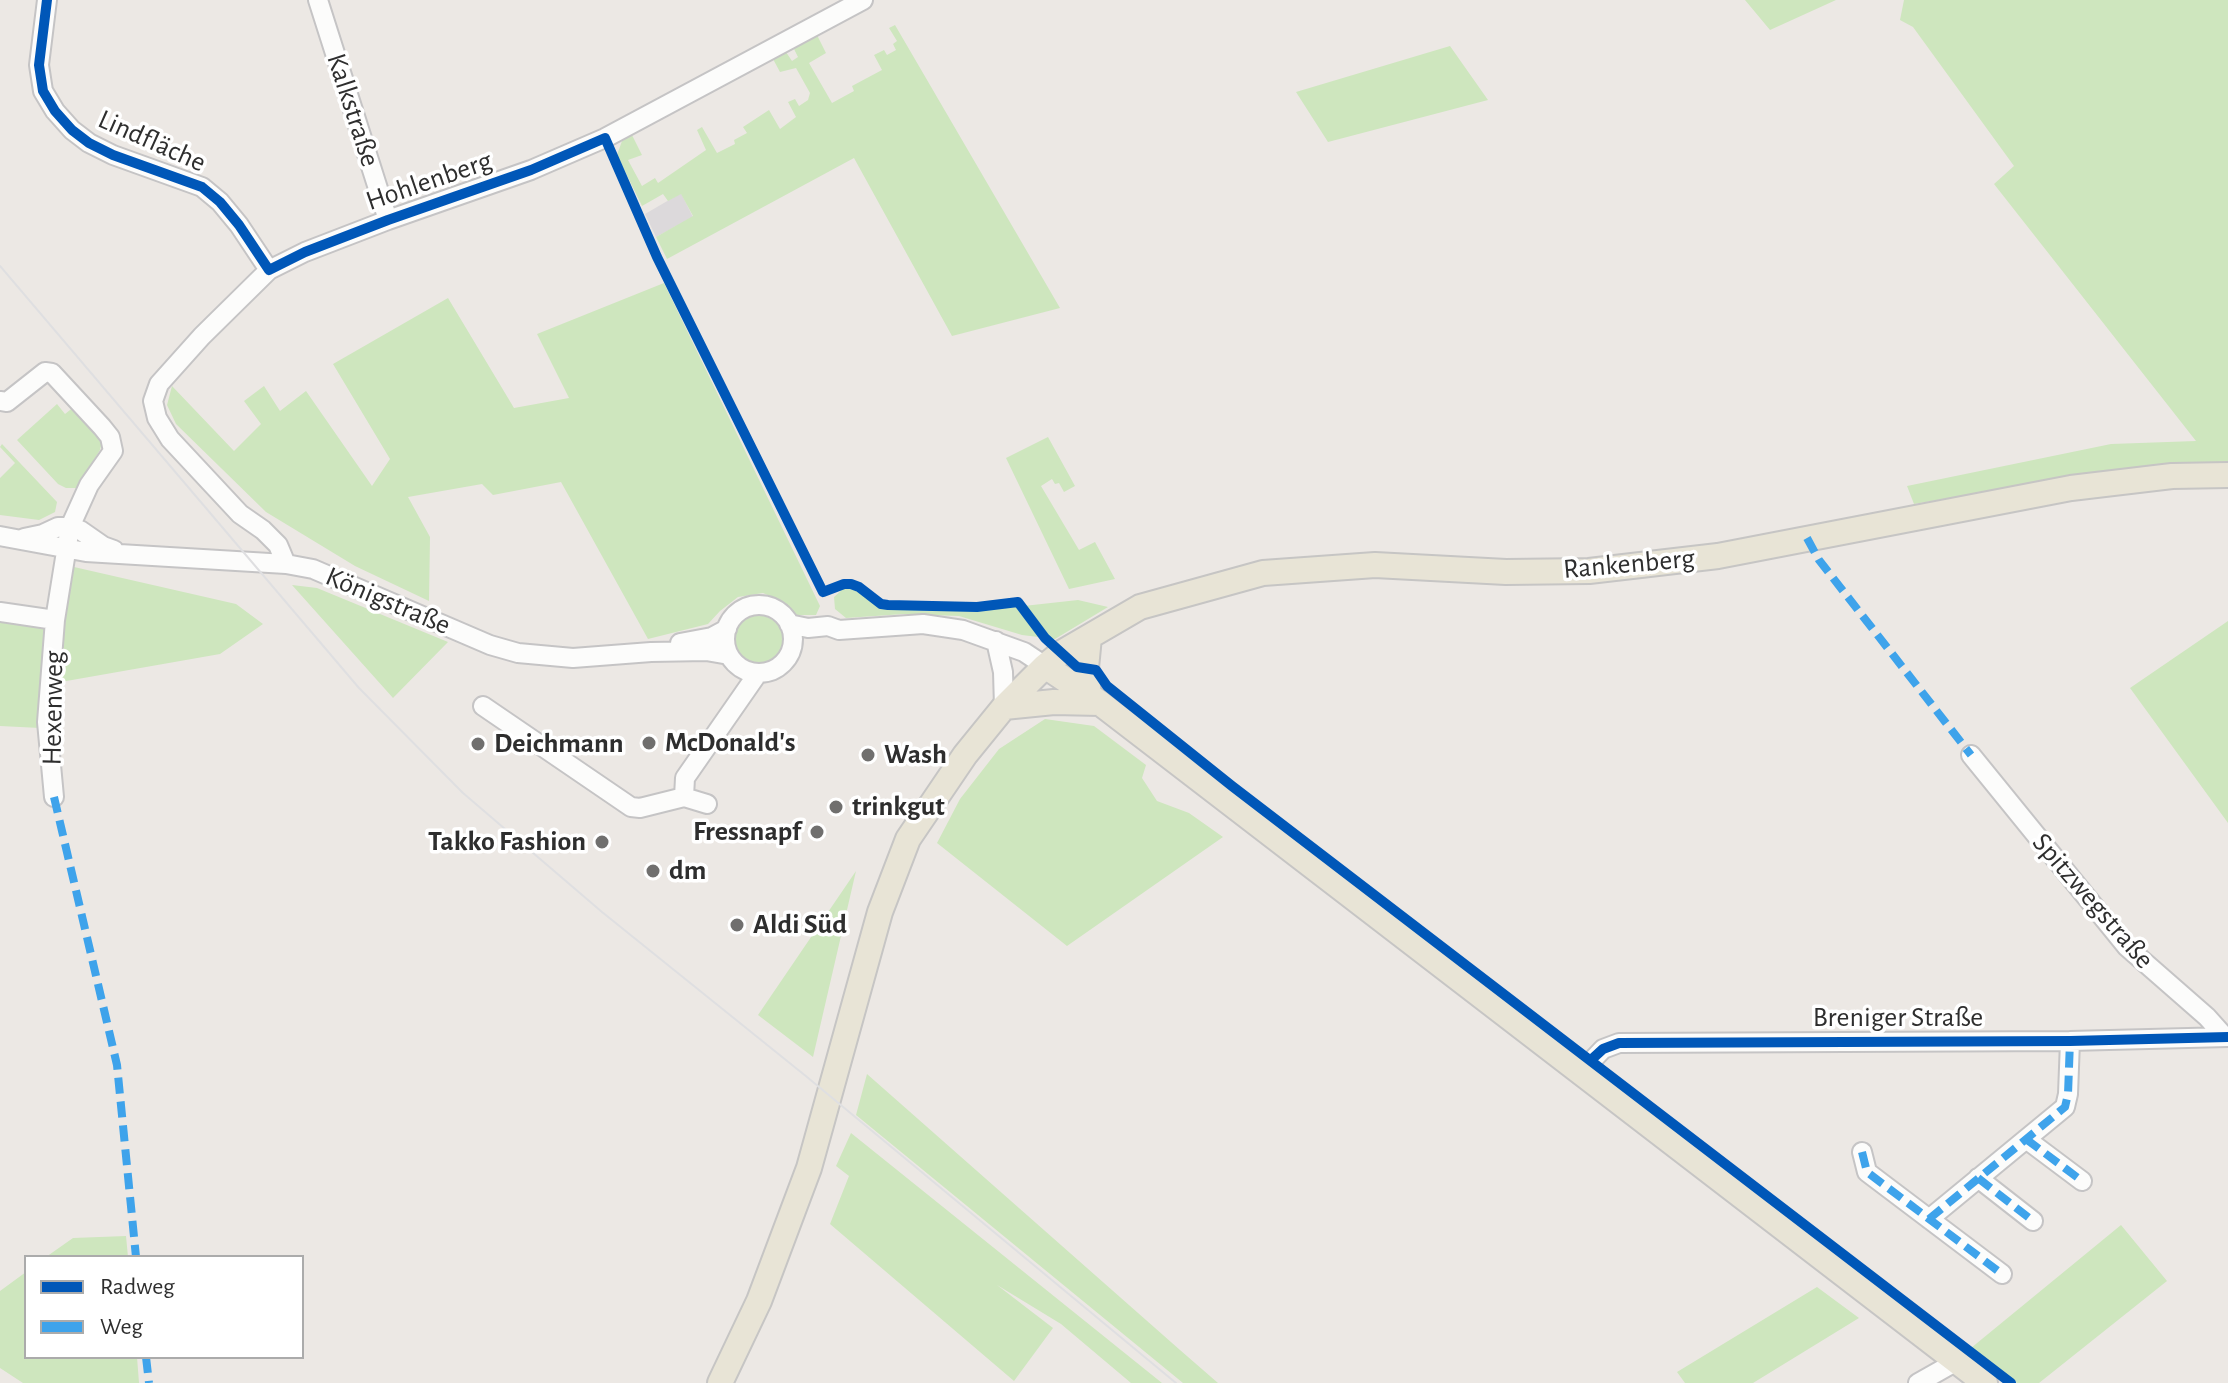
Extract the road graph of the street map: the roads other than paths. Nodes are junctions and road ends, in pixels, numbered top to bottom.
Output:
1 (47, 0) edge
2 (318, 0) edge
3 (863, 0) edge
4 (388, 220) junction
5 (269, 270) junction
6 (0, 401) edge
7 (2228, 475) edge
8 (70, 527) junction
9 (0, 536) edge
10 (22, 539) junction
11 (67, 549) junction
12 (121, 553) junction
13 (286, 564) junction
14 (0, 612) edge
15 (55, 620) junction
16 (789, 624) junction
17 (727, 629) junction
18 (839, 630) junction
19 (1089, 637) junction
20 (996, 641) junction
21 (792, 646) junction
22 (651, 652) junction
23 (734, 661) junction
24 (1045, 666) junction
25 (758, 673) junction
26 (1095, 699) junction
27 (483, 706) dead end
28 (1004, 707) junction
29 (733, 708) junction
30 (1971, 755) dead end
31 (54, 797) dead end
32 (684, 797) junction
33 (707, 804) dead end
34 (2227, 1037) edge
35 (2070, 1041) junction
36 (1580, 1073) junction
37 (2026, 1139) junction
38 (1862, 1152) dead end
39 (1978, 1178) junction
40 (2082, 1181) dead end
41 (1929, 1219) junction
42 (2033, 1221) dead end
43 (2002, 1274) dead end
44 (1957, 1361) junction
45 (720, 1383) edge
46 (1918, 1383) edge
47 (1985, 1383) edge

1 - 5 street, Lindfläche
2 - 4 street, Kalkstraße
3 - 4 street, Hohlenberg
4 - 5 street, Hohlenberg
5 - 13 street, Hohlenberg
6 - 8 street, Hexenweg
7 - 19 main road, Rankenberg
8 - 10 street, Königstraße
8 - 11 street, Hexenweg
8 - 12 street, Königstraße
9 - 10 street, Königstraße
10 - 11 street, Königstraße
11 - 12 street, Königstraße
11 - 15 street, Hexenweg
12 - 13 street, Königstraße
13 - 22 street, Königstraße
14 - 15 street, Hexenweg
15 - 31 street, Hexenweg
16 - 17 street, Königstraße
16 - 18 street, Königstraße
16 - 21 street
17 - 22 street, Königstraße
17 - 23 street
18 - 20 street, Königstraße
18 - 21 street, Königstraße
19 - 24 main road, Rankenberg
19 - 26 main road
20 - 24 street, Königstraße
20 - 28 street
21 - 25 street, Königstraße
22 - 23 street, Königstraße
23 - 25 street, Königstraße
23 - 29 street
24 - 26 main road
24 - 28 main road, Rankenberg
25 - 29 street
26 - 28 main road
26 - 36 main road
27 - 32 street
28 - 45 main road, Rankenberg
29 - 32 street
30 - 34 street, Spitzwegstraße
32 - 33 street
34 - 35 street, Breniger Straße
35 - 36 street, Breniger Straße
35 - 37 street
36 - 44 main road
37 - 39 street
37 - 40 street
38 - 41 street
39 - 41 street
39 - 42 street
41 - 43 street
44 - 46 street
44 - 47 main road

